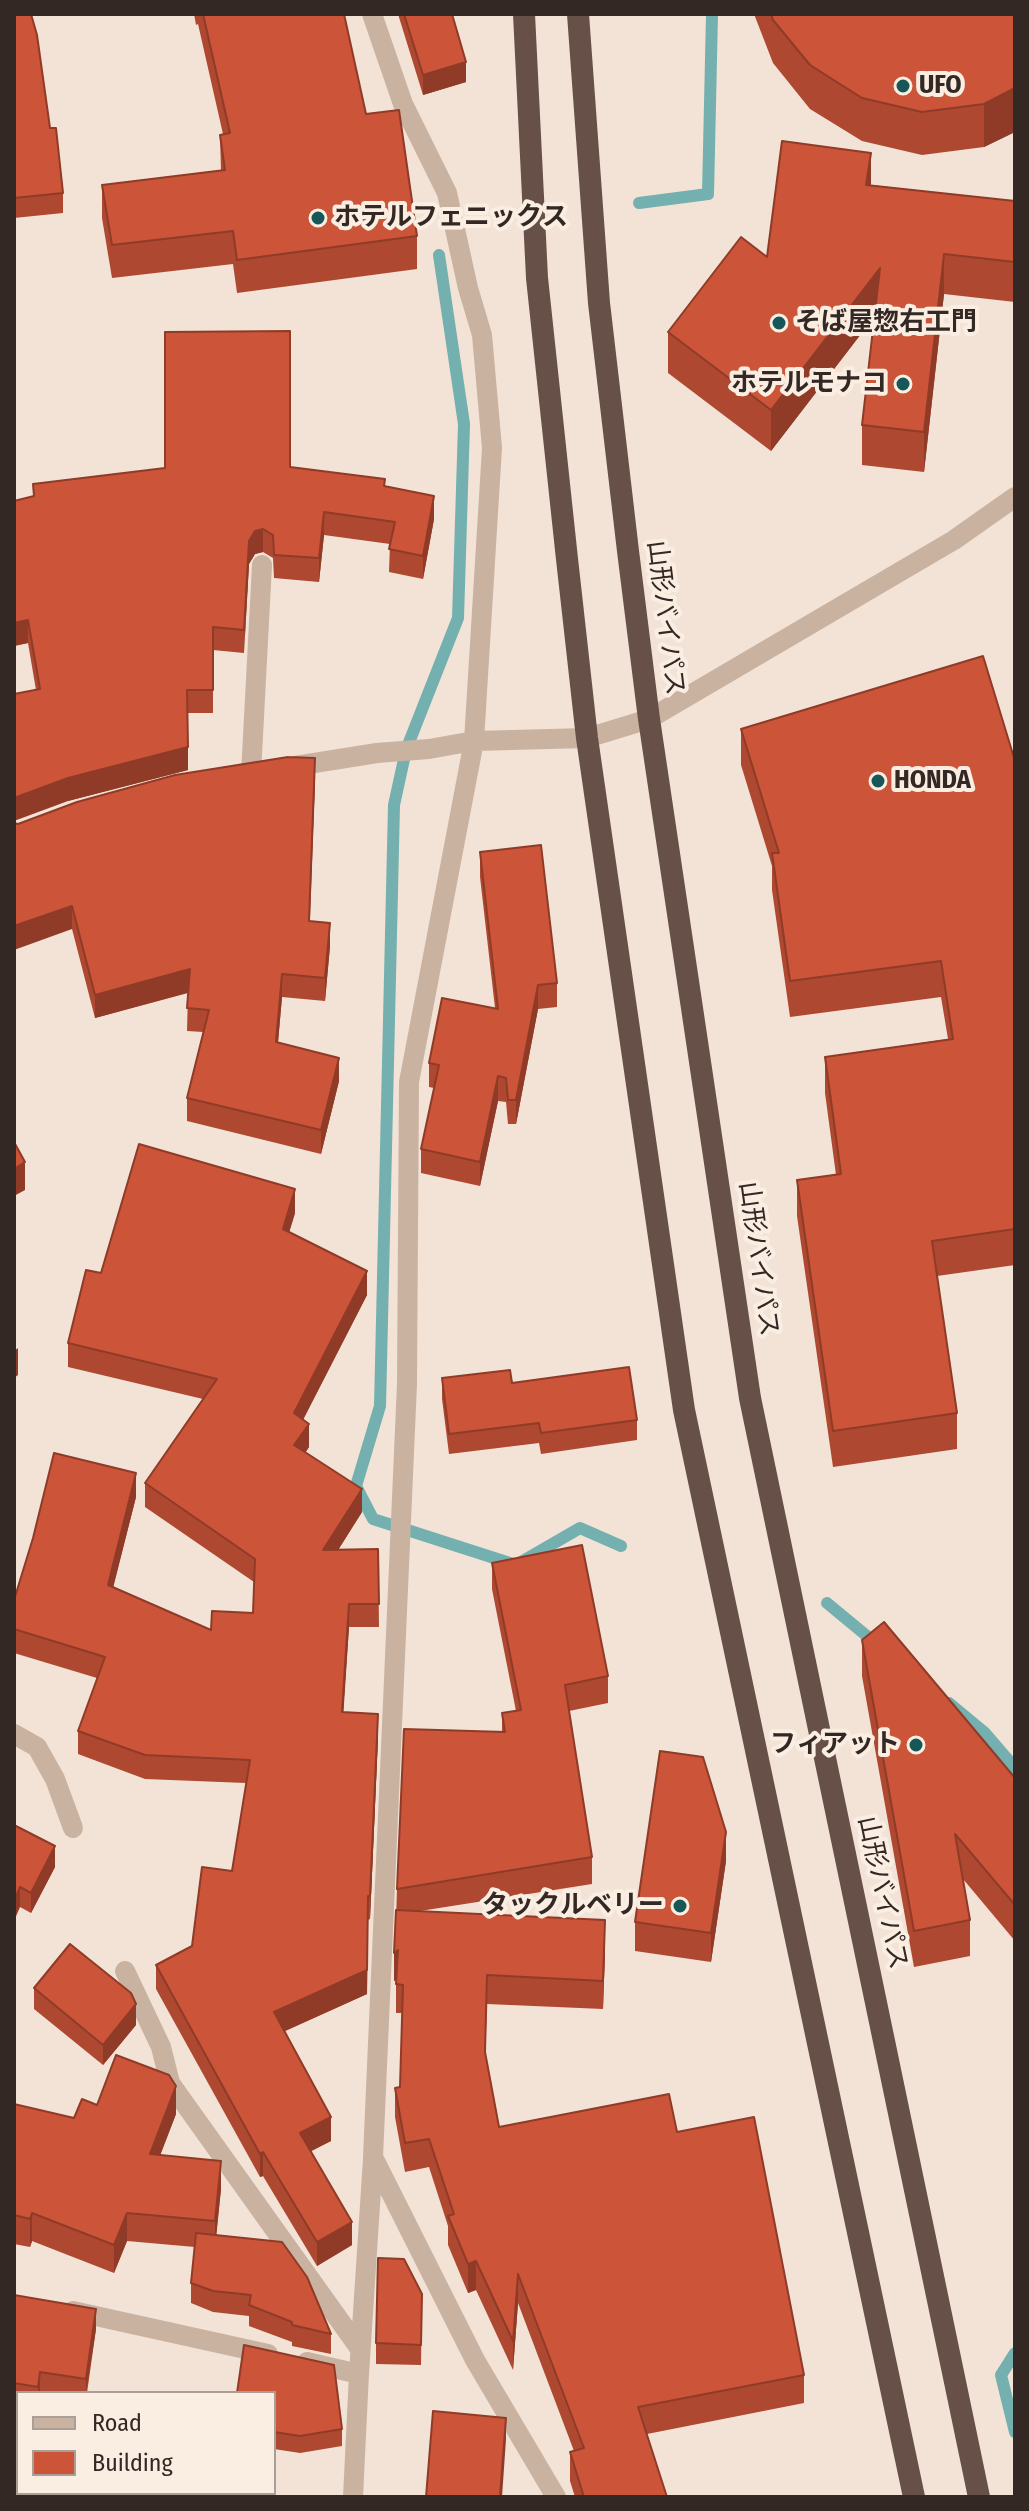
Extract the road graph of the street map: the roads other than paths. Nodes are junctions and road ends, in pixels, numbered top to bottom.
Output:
1 (372, 14) edge
2 (524, 14) edge
3 (578, 14) edge
4 (1015, 497) edge
5 (262, 565) dead end
6 (649, 719) junction
7 (587, 738) junction
8 (474, 741) junction
9 (14, 1734) edge
10 (73, 1828) dead end
11 (125, 1971) dead end
12 (373, 2157) junction
13 (59, 2308) edge
14 (360, 2349) junction
15 (359, 2374) junction
16 (540, 2471) junction
17 (353, 2497) edge
18 (536, 2497) edge
19 (556, 2497) edge
20 (914, 2497) edge
21 (979, 2497) edge

1 - 8 street
2 - 7 highway
3 - 6 highway, 山形バイパス
4 - 6 street
5 - 8 street
6 - 7 street
6 - 21 highway, 山形バイパス
7 - 8 street
7 - 20 highway
8 - 12 street
9 - 10 street
11 - 14 street
12 - 14 street
12 - 16 street
13 - 15 street
14 - 15 street
15 - 17 street
16 - 18 street
16 - 19 street

